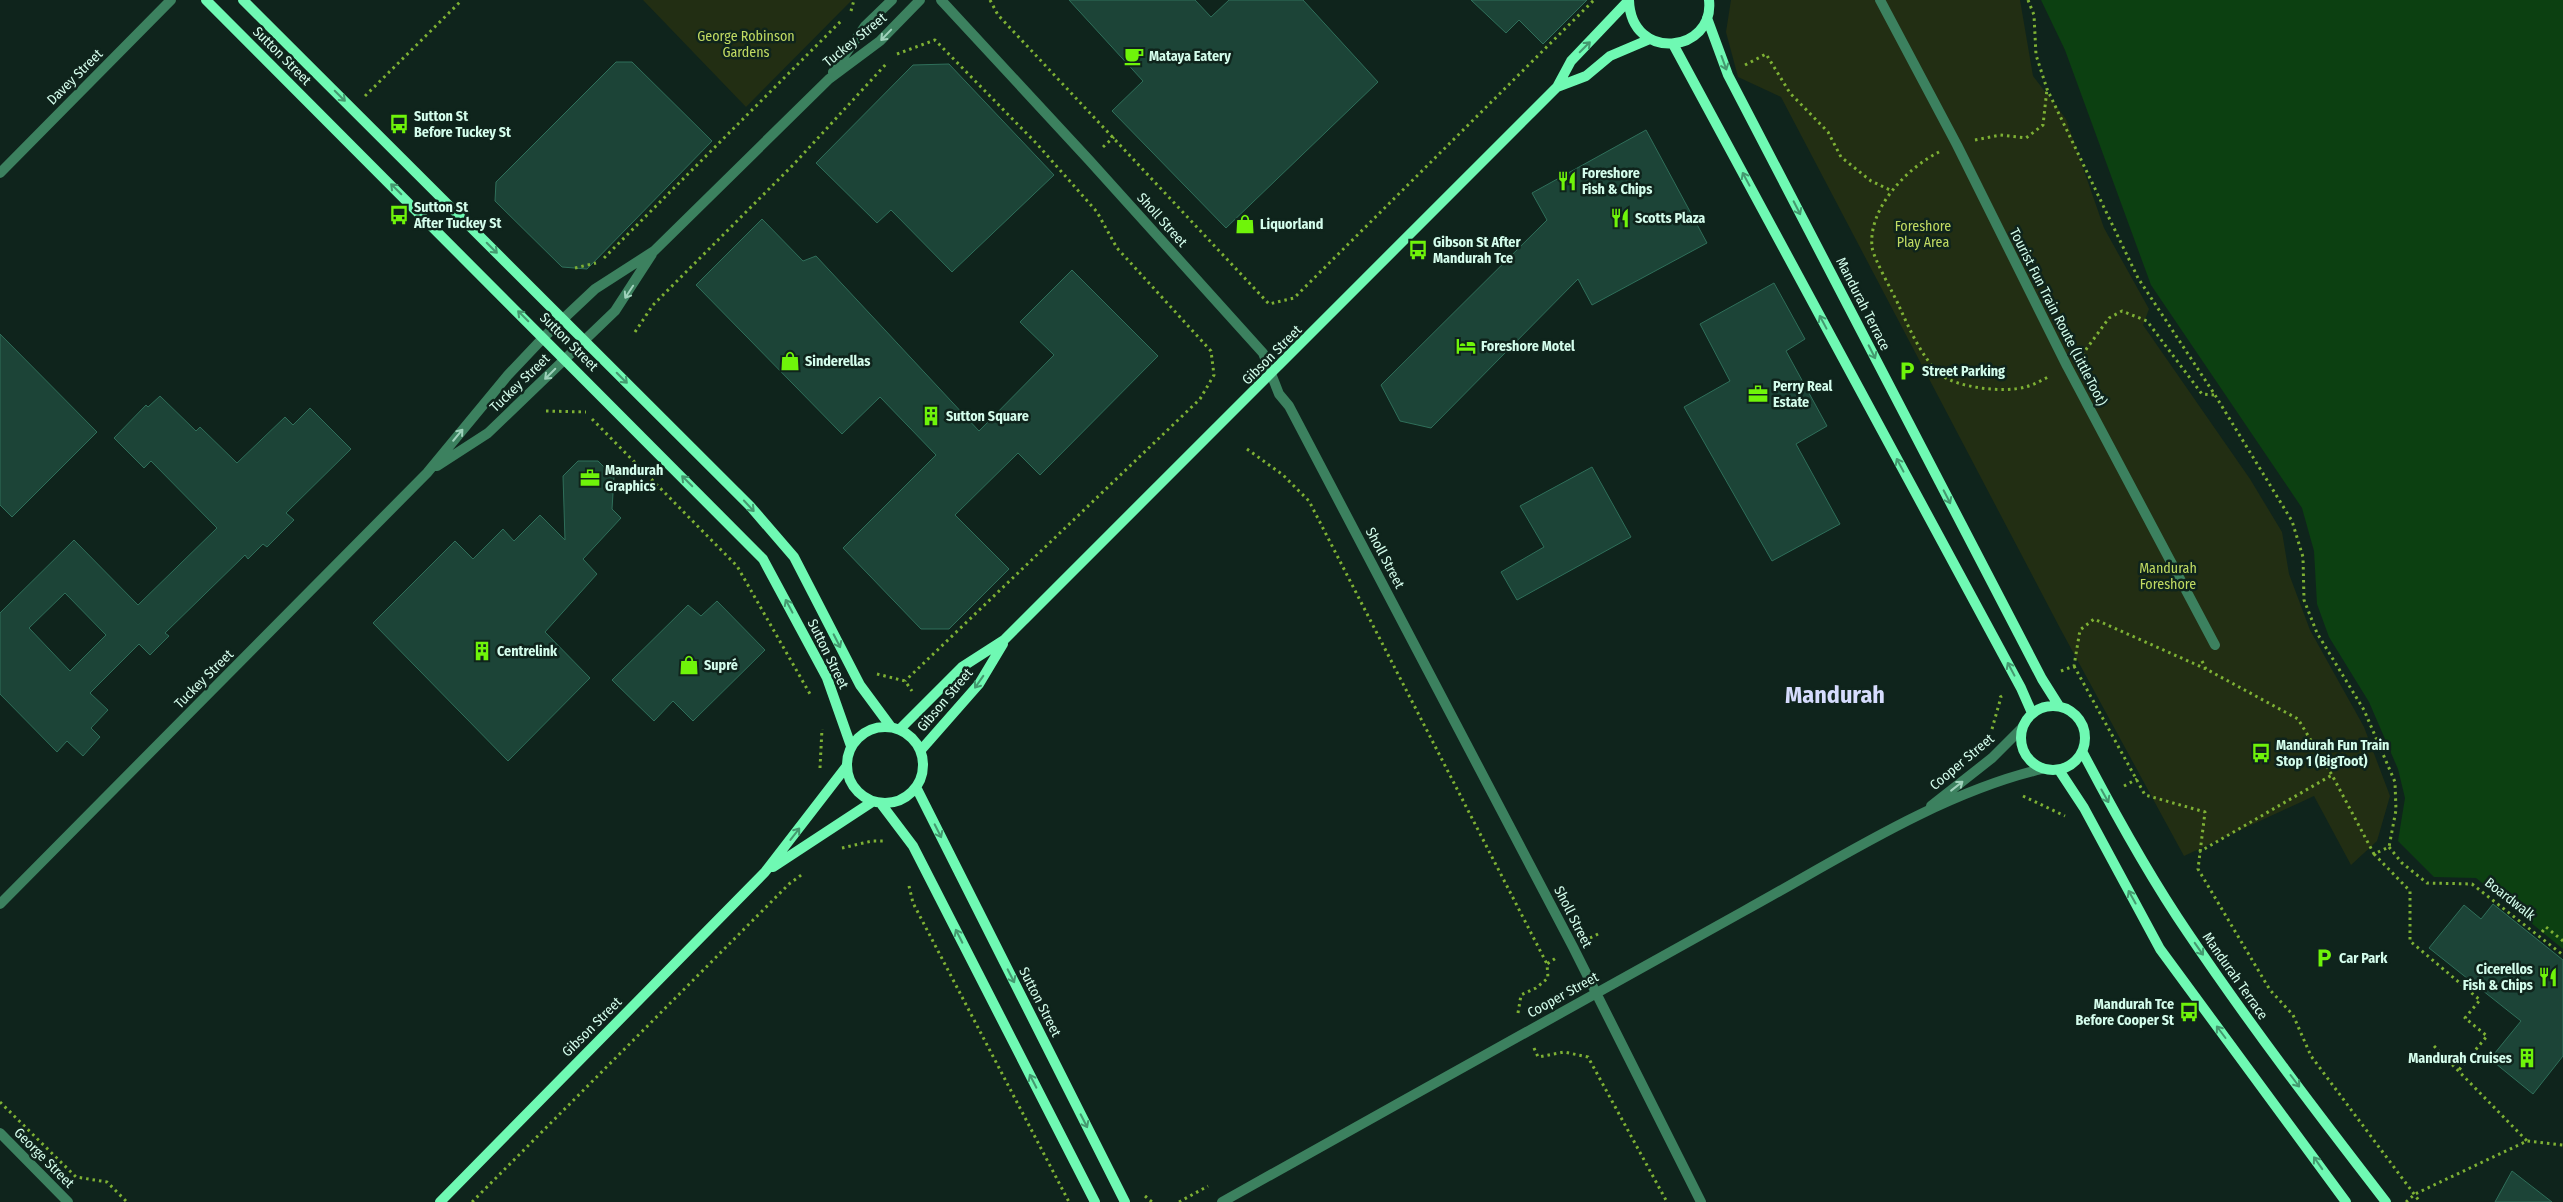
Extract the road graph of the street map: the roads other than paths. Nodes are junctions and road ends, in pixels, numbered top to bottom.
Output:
1 (170, 0) edge
2 (206, 0) edge
3 (243, 0) edge
4 (892, 0) edge
5 (920, 0) edge
6 (940, 0) edge
7 (1629, 0) edge
8 (1709, 0) edge
9 (1880, 0) edge
10 (1707, 18) junction
11 (1650, 39) junction
12 (1673, 44) junction
13 (828, 79) junction
14 (1557, 87) junction
15 (0, 174) edge
16 (654, 250) junction
17 (564, 319) junction
18 (544, 337) junction
19 (585, 340) junction
20 (566, 358) junction
21 (1272, 375) junction
22 (427, 473) junction
23 (1004, 640) junction
24 (2216, 645) dead end
25 (2058, 706) junction
26 (2032, 713) junction
27 (895, 728) junction
28 (2022, 728) junction
29 (851, 746) junction
30 (921, 750) junction
31 (2083, 753) junction
32 (846, 767) junction
33 (2042, 769) junction
34 (2059, 770) junction
35 (916, 787) junction
36 (877, 803) junction
37 (1918, 816) junction
38 (764, 872) junction
39 (0, 904) edge
40 (1596, 992) junction
41 (0, 1134) edge
42 (68, 1202) edge
43 (440, 1202) edge
44 (1096, 1202) edge
45 (1125, 1202) edge
46 (1222, 1202) edge
47 (1701, 1202) edge
48 (2346, 1202) edge
49 (2386, 1202) edge

1 - 15 street, Davey Street
18 -> 2 street, Sutton Street
3 -> 17 street, Sutton Street
4 - 13 street, Tuckey Street
5 -> 13 street, Tuckey Street
6 - 21 street, Sholl Street
7 - 11 street
14 -> 7 street, Gibson Street
8 - 10 street
9 - 24 street, Tourist Fun Train Route (LittleToot)
10 - 12 street
10 -> 25 street, Mandurah Terrace
11 - 12 street
11 - 14 street, Gibson Street
26 -> 12 street
13 - 16 street, Tuckey Street
14 - 21 street, Gibson Street
16 - 17 street, Tuckey Street
16 -> 19 street, Tuckey Street
17 - 18 street, Tuckey Street
17 - 19 street, Sutton Street
18 - 20 street, Sutton Street
22 -> 18 street, Tuckey Street
19 - 20 street, Tuckey Street
19 -> 27 street, Sutton Street
20 -> 22 street, Tuckey Street
29 -> 20 street, Sutton Street
21 - 23 street, Gibson Street
21 - 40 street, Sholl Street
22 - 39 street, Tuckey Street
23 - 27 street, Gibson Street
23 -> 30 street, Gibson Street
25 - 26 street
25 - 31 street
26 - 28 street
27 - 29 street
27 - 30 street
28 - 33 street
37 -> 28 street, Cooper Street
29 - 32 street
30 - 35 street
31 - 34 street
31 -> 49 street, Mandurah Terrace
32 - 36 street
38 -> 32 street, Gibson Street
33 - 34 street
33 - 37 street, Cooper Street
48 -> 34 street
35 - 36 street
35 -> 45 street, Sutton Street
36 - 38 street, Gibson Street
44 -> 36 street
37 - 40 street, Cooper Street
38 - 43 street, Gibson Street
40 - 46 street, Cooper Street
40 - 47 street, Sholl Street
41 - 42 street, George Street

